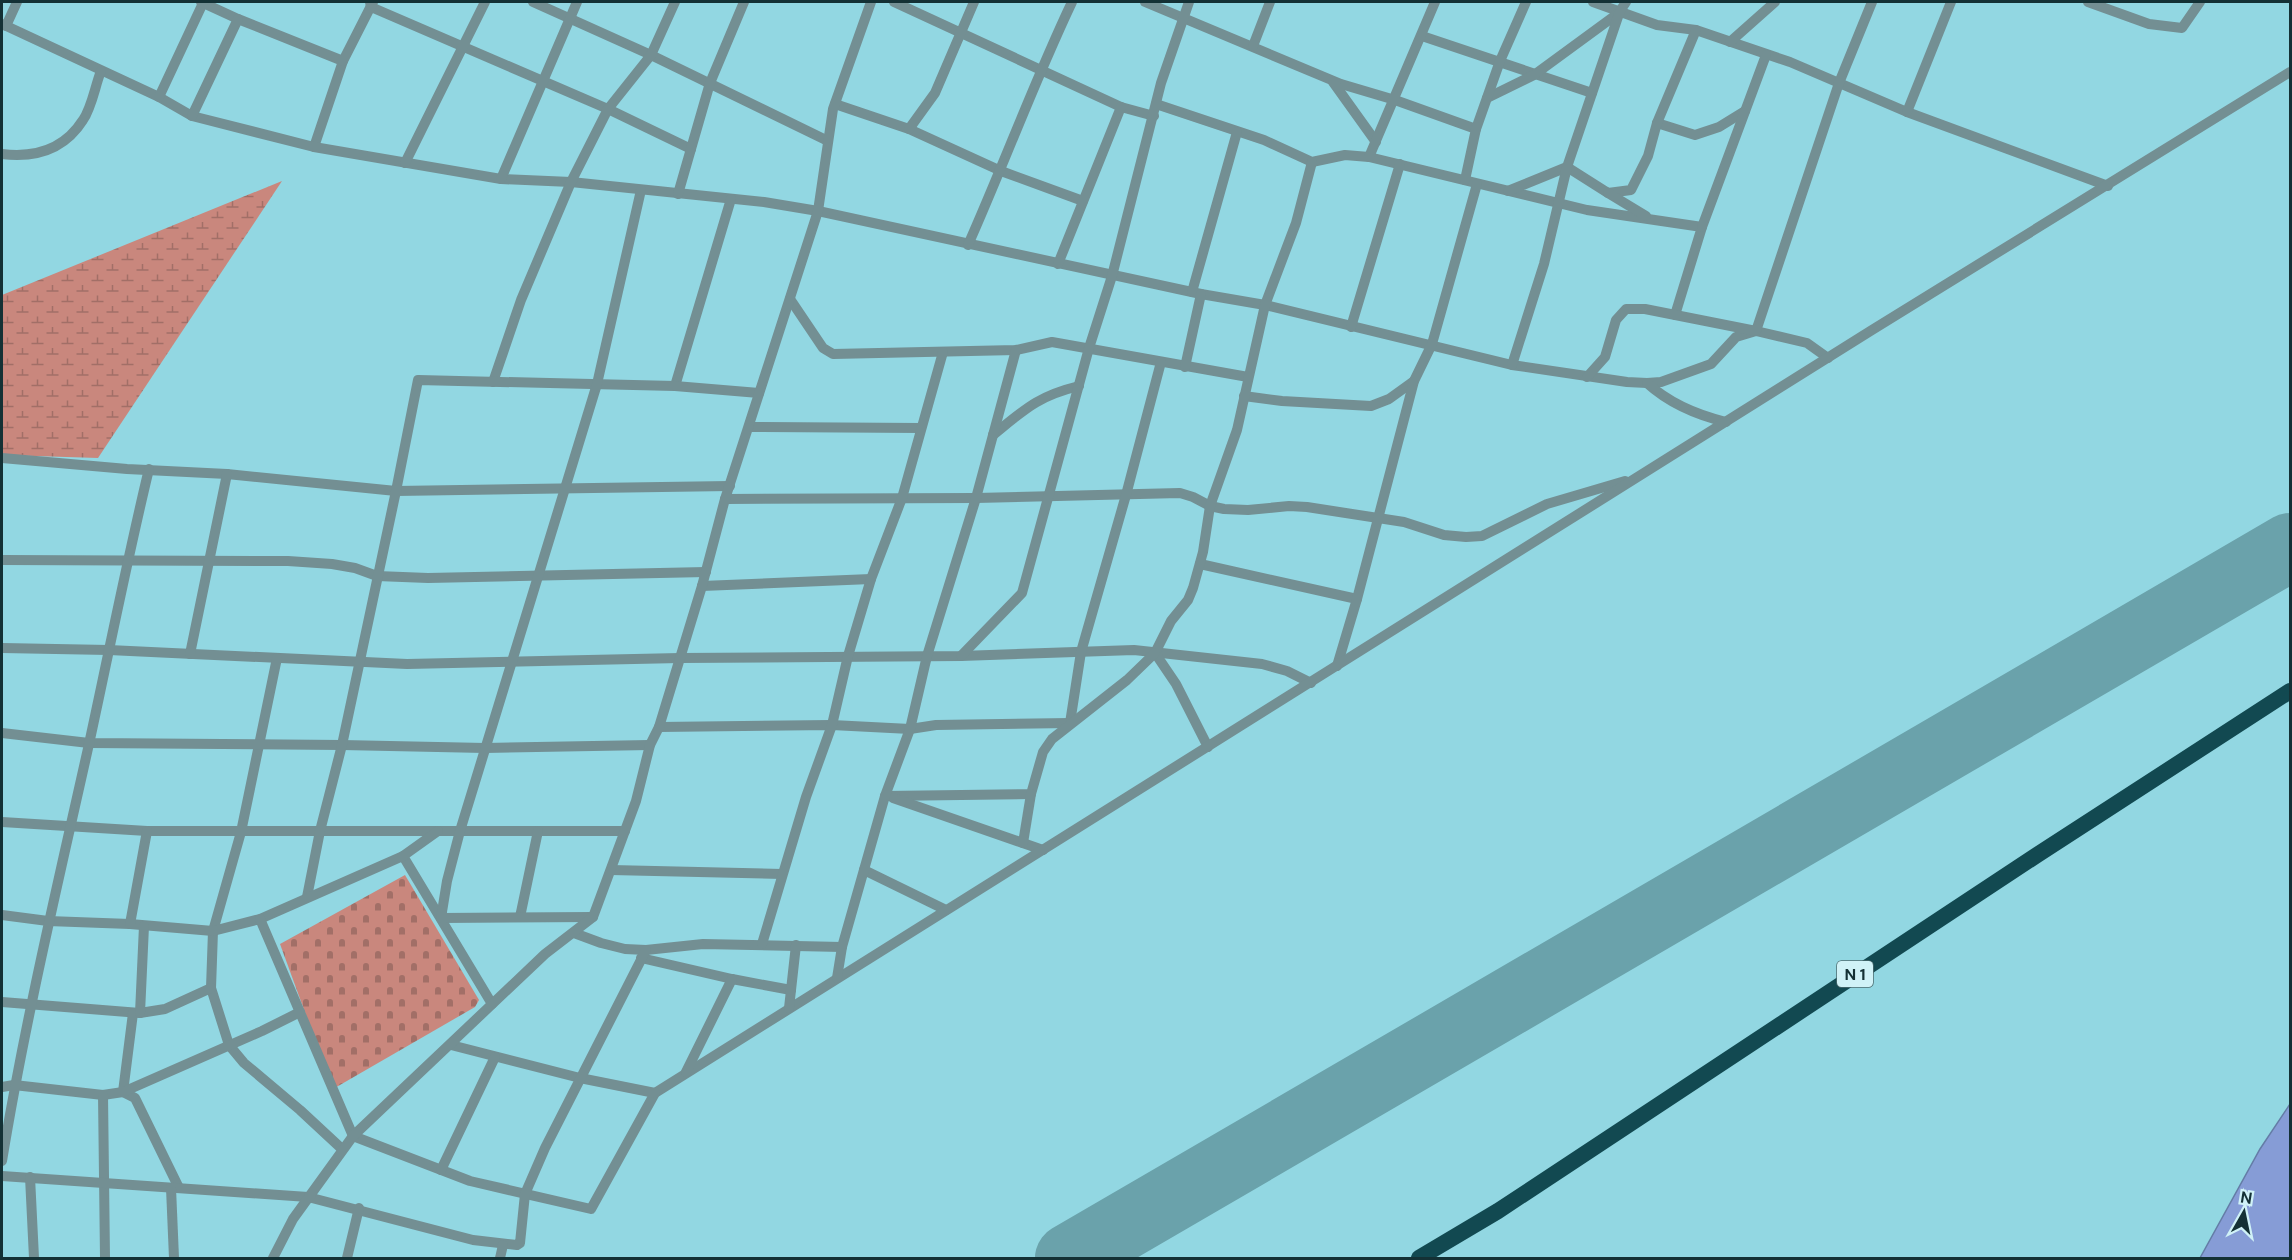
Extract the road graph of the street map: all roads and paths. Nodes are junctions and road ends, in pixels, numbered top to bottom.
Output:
1 (17, 2) edge
2 (202, 2) edge
3 (485, 2) edge
4 (533, 2) edge
5 (577, 2) edge
6 (675, 2) edge
7 (744, 2) edge
8 (871, 2) edge
9 (894, 2) edge
10 (975, 2) edge
11 (1072, 2) edge
12 (1145, 2) edge
13 (1189, 2) edge
14 (1270, 2) edge
15 (1435, 2) edge
16 (1526, 2) edge
17 (1593, 2) edge
18 (1626, 2) edge
19 (1775, 2) edge
20 (1872, 2) edge
21 (1951, 2) edge
22 (2088, 2) edge
23 (2200, 2) edge
24 (372, 3) edge
25 (1620, 11) junction
26 (570, 17) junction
27 (1182, 18) junction
28 (238, 19) junction
29 (4, 25) edge
30 (1696, 30) junction
31 (960, 33) junction
32 (1422, 36) junction
33 (1730, 42) junction
34 (1253, 46) junction
35 (462, 47) junction
36 (651, 55) junction
37 (1766, 55) junction
38 (1500, 61) junction
39 (343, 62) junction
40 (1040, 69) junction
41 (101, 71) junction
42 (2290, 72) edge
43 (1534, 75) junction
44 (1333, 81) junction
45 (542, 82) junction
46 (710, 83) junction
47 (1839, 84) junction
48 (1592, 93) junction
49 (159, 97) junction
50 (1487, 98) junction
51 (1395, 100) junction
52 (835, 104) junction
53 (1156, 104) junction
54 (1120, 107) junction
55 (608, 109) junction
56 (1746, 111) junction
57 (1907, 112) junction
58 (192, 116) junction
59 (1154, 116) junction
60 (1656, 123) junction
61 (909, 129) junction
62 (1476, 129) junction
63 (1237, 132) junction
64 (828, 141) junction
65 (1376, 142) junction
66 (314, 147) junction
67 (691, 149) junction
68 (2, 154) edge
69 (1369, 157) junction
70 (1312, 162) junction
71 (405, 163) junction
72 (1400, 164) junction
73 (1567, 167) junction
74 (1001, 171) junction
75 (501, 179) junction
76 (1465, 180) junction
77 (571, 182) junction
78 (1477, 184) junction
79 (2108, 186) junction
80 (641, 190) junction
81 (1507, 191) junction
82 (1608, 193) junction
83 (678, 194) junction
84 (731, 199) junction
85 (1083, 201) junction
86 (1559, 204) junction
87 (818, 212) junction
88 (1651, 219) junction
89 (1702, 227) junction
90 (968, 245) junction
91 (1058, 264) junction
92 (1112, 276) junction
93 (1196, 293) junction
94 (790, 299) junction
95 (1265, 305) junction
96 (1675, 315) junction
97 (1351, 327) junction
98 (1756, 331) junction
99 (1432, 344) junction
100 (1089, 348) junction
101 (1016, 350) junction
102 (943, 352) junction
103 (1828, 358) junction
104 (1161, 362) junction
105 (1512, 365) junction
106 (1185, 367) junction
107 (1587, 376) junction
108 (1248, 377) junction
109 (1414, 381) junction
110 (493, 382) junction
111 (1647, 383) junction
112 (597, 384) junction
113 (675, 386) junction
114 (1079, 386) junction
115 (759, 393) junction
116 (1244, 396) junction
117 (1726, 422) junction
118 (749, 427) junction
119 (921, 428) junction
120 (993, 435) junction
121 (2, 458) edge
122 (149, 469) junction
123 (227, 474) junction
124 (1638, 478) junction
125 (730, 486) junction
126 (566, 489) junction
127 (396, 491) junction
128 (1126, 495) junction
129 (1049, 496) junction
130 (902, 498) junction
131 (976, 498) junction
132 (725, 499) junction
133 (1210, 506) junction
134 (1378, 518) junction
135 (2, 560) edge
136 (209, 560) junction
137 (126, 562) junction
138 (1200, 564) junction
139 (706, 572) junction
140 (377, 576) junction
141 (538, 577) junction
142 (871, 579) junction
143 (702, 586) junction
144 (1357, 599) junction
145 (2, 648) edge
146 (109, 650) junction
147 (1081, 652) junction
148 (1155, 652) junction
149 (190, 654) junction
150 (848, 656) junction
151 (927, 656) junction
152 (961, 656) junction
153 (277, 658) junction
154 (680, 658) junction
155 (359, 661) junction
156 (512, 661) junction
157 (1337, 666) junction
158 (1311, 683) junction
159 (2290, 691) edge
160 (1070, 723) junction
161 (832, 725) junction
162 (660, 727) junction
163 (910, 729) junction
164 (2, 733) edge
165 (89, 743) junction
166 (260, 745) junction
167 (342, 745) junction
168 (650, 745) junction
169 (1208, 747) junction
170 (485, 748) junction
171 (1031, 794) junction
172 (885, 796) junction
173 (2, 822) edge
174 (70, 827) junction
175 (147, 831) junction
176 (320, 831) junction
177 (439, 831) junction
178 (460, 831) junction
179 (538, 831) junction
180 (625, 831) junction
181 (241, 832) junction
182 (1023, 843) junction
183 (1043, 850) junction
184 (403, 856) junction
185 (611, 870) junction
186 (864, 870) junction
187 (782, 874) junction
188 (307, 897) junction
189 (946, 910) junction
190 (2, 915) edge
191 (520, 917) junction
192 (594, 917) junction
193 (441, 918) junction
194 (260, 919) junction
195 (48, 921) junction
196 (130, 924) junction
197 (144, 926) junction
198 (213, 931) junction
199 (574, 933) junction
200 (762, 944) junction
201 (796, 945) junction
202 (842, 947) junction
203 (643, 954) junction
204 (837, 978) junction
205 (732, 979) junction
206 (210, 988) junction
207 (791, 990) junction
208 (2, 1002) edge
209 (492, 1004) junction
210 (31, 1005) junction
211 (789, 1008) junction
212 (300, 1012) junction
213 (136, 1013) junction
214 (229, 1045) junction
215 (451, 1045) junction
216 (495, 1057) junction
217 (686, 1073) junction
218 (580, 1078) junction
219 (14, 1085) junction
220 (2, 1088) edge
221 (123, 1092) junction
222 (655, 1093) junction
223 (103, 1095) junction
224 (352, 1136) junction
225 (342, 1149) junction
226 (2, 1161) edge
227 (441, 1170) junction
228 (2, 1176) edge
229 (30, 1177) junction
230 (103, 1183) junction
231 (175, 1188) junction
232 (525, 1194) junction
233 (308, 1197) junction
234 (359, 1208) junction
235 (503, 1245) junction
236 (34, 1258) edge
237 (105, 1258) edge
238 (174, 1258) edge
239 (273, 1258) edge
240 (347, 1258) edge
241 (500, 1258) edge
242 (1419, 1258) edge

1 - 29 street
2 - 28 street
2 - 49 street
3 - 35 street
4 - 26 street
5 - 26 street
6 - 36 street
7 - 46 street
8 - 52 street
9 - 31 street
10 - 31 street
11 - 40 street
12 - 27 street
13 - 27 street
14 - 34 street
15 - 32 street
16 - 38 street
17 - 25 street
18 - 25 street
19 - 33 street
20 - 47 street
21 - 57 street
22 - 23 street
24 - 35 street
24 - 39 street
25 - 30 street
25 - 43 street
25 - 48 street
26 - 36 street
26 - 45 street
27 - 34 street
27 - 53 street
28 - 39 street
28 - 58 street
29 - 41 street
30 - 33 street
30 - 60 street
31 - 40 street
31 - 61 street
32 - 38 street
32 - 51 street
33 - 37 street
34 - 44 street
35 - 45 street
35 - 71 street
36 - 46 street
36 - 55 street
37 - 47 street
37 - 56 street
38 - 43 street
38 - 50 street
39 - 66 street
40 - 54 street
40 - 74 street
41 - 49 street
41 - 68 street
42 - 79 street
43 - 48 street
43 - 50 street
44 - 51 street
44 - 65 street
45 - 55 street
45 - 75 street
46 - 64 street
46 - 67 street
47 - 57 street
47 - 98 street
48 - 73 street
49 - 58 street
50 - 62 street
51 - 62 street
51 - 65 street
52 - 61 street
52 - 64 street
53 - 59 street
53 - 63 street
54 - 59 street
54 - 85 street
55 - 67 street
55 - 77 street
56 - 60 street
56 - 89 street
57 - 79 street
58 - 66 street
59 - 92 street
60 - 82 street
61 - 74 street
62 - 76 street
63 - 70 street
63 - 93 street
64 - 87 street
65 - 69 street
66 - 71 street
67 - 83 street
69 - 70 street
69 - 72 street
70 - 95 street
71 - 75 street
72 - 76 street
72 - 97 street
73 - 81 street
73 - 82 street
73 - 86 street
74 - 85 street
74 - 90 street
75 - 77 street
76 - 78 street
77 - 80 street
77 - 110 street
78 - 81 street
78 - 99 street
79 - 103 street
80 - 83 street
80 - 112 street
81 - 86 street
82 - 88 street
83 - 84 street
84 - 87 street
84 - 113 street
85 - 91 street
86 - 88 street
86 - 105 street
87 - 90 street
87 - 94 street
88 - 89 street
89 - 96 street
90 - 91 street
91 - 92 street
92 - 93 street
92 - 100 street
93 - 95 street
93 - 106 street
94 - 102 street
94 - 115 street
95 - 97 street
95 - 108 street
96 - 98 street
96 - 107 street
97 - 99 street
98 - 103 street
98 - 111 street
99 - 105 street
99 - 109 street
100 - 101 street
100 - 104 street
100 - 114 street
101 - 102 street
101 - 120 street
102 - 119 street
103 - 117 street
104 - 106 street
104 - 128 street
105 - 107 street
106 - 108 street
107 - 111 street
108 - 116 street
109 - 116 street
109 - 134 street
110 - 112 street
110 - 127 street
111 - 117 street
112 - 113 street
112 - 126 street
113 - 115 street
114 - 120 street
114 - 129 street
115 - 118 street
116 - 133 street
117 - 124 street
118 - 119 street
118 - 125 street
119 - 130 street
120 - 131 street
121 - 122 street
122 - 123 street
122 - 137 street
123 - 127 street
123 - 136 street
124 - 134 street
124 - 157 street
125 - 126 street
125 - 132 street
126 - 127 street
126 - 141 street
127 - 140 street
128 - 129 street
128 - 133 street
128 - 147 street
129 - 131 street
129 - 152 street
130 - 131 street
130 - 132 street
130 - 142 street
131 - 151 street
132 - 139 street
133 - 134 street
133 - 138 street
134 - 144 street
135 - 137 street
136 - 137 street
136 - 140 street
136 - 149 street
137 - 146 street
138 - 144 street
138 - 148 street
139 - 141 street
139 - 143 street
140 - 141 street
140 - 155 street
141 - 156 street
142 - 143 street
142 - 150 street
143 - 154 street
144 - 157 street
145 - 146 street
146 - 149 street
146 - 165 street
147 - 148 street
147 - 152 street
147 - 160 street
148 - 158 street
148 - 160 street
148 - 169 street
149 - 153 street
150 - 151 street
150 - 154 street
150 - 161 street
151 - 152 street
151 - 163 street
153 - 155 street
153 - 166 street
154 - 156 street
154 - 162 street
155 - 156 street
155 - 167 street
156 - 170 street
157 - 158 street
158 - 169 street
159 - 242 highway, N 1
160 - 163 street
160 - 171 street
161 - 162 street
161 - 163 street
161 - 187 street
162 - 168 street
163 - 172 street
164 - 165 street
165 - 166 street
165 - 174 street
166 - 167 street
166 - 181 street
167 - 170 street
167 - 176 street
168 - 170 street
168 - 180 street
169 - 183 street
170 - 178 street
171 - 172 street
171 - 182 street
172 - 182 street
172 - 186 street
173 - 174 street
174 - 175 street
174 - 195 street
175 - 181 street
175 - 196 street
176 - 177 street
176 - 181 street
176 - 188 street
177 - 178 street
177 - 184 street
178 - 179 street
178 - 193 street
179 - 180 street
179 - 191 street
180 - 185 street
181 - 198 street
182 - 183 street
183 - 189 street
184 - 188 street
184 - 193 street
185 - 187 street
185 - 192 street
186 - 189 street
186 - 202 street
187 - 200 street
188 - 194 street
189 - 204 street
190 - 195 street
191 - 192 street
191 - 193 street
192 - 199 street
193 - 209 street
194 - 198 street
194 - 212 street
195 - 196 street
195 - 210 street
196 - 197 street
197 - 198 street
197 - 213 street
198 - 206 street
199 - 203 street
199 - 209 street
200 - 201 street
200 - 203 street
201 - 202 street
201 - 207 street
202 - 204 street
203 - 205 street
203 - 218 street
204 - 211 street
205 - 207 street
205 - 217 street
206 - 213 street
206 - 214 street
207 - 211 street
208 - 210 street
209 - 215 street
210 - 213 street
210 - 219 street
211 - 217 street
212 - 214 street
212 - 224 street
213 - 221 street
214 - 221 street
214 - 225 street
215 - 216 street
215 - 224 street
216 - 218 street
216 - 227 street
217 - 222 street
218 - 222 street
218 - 232 street
219 - 220 street
219 - 223 street
219 - 226 street
221 - 223 street
221 - 231 street
222 - 232 street
223 - 230 street
224 - 225 street
224 - 227 street
225 - 233 street
227 - 232 street
228 - 229 street
229 - 230 street
229 - 236 street
230 - 231 street
230 - 237 street
231 - 233 street
231 - 238 street
232 - 235 street
233 - 234 street
233 - 239 street
234 - 235 street
234 - 240 street
235 - 241 street

